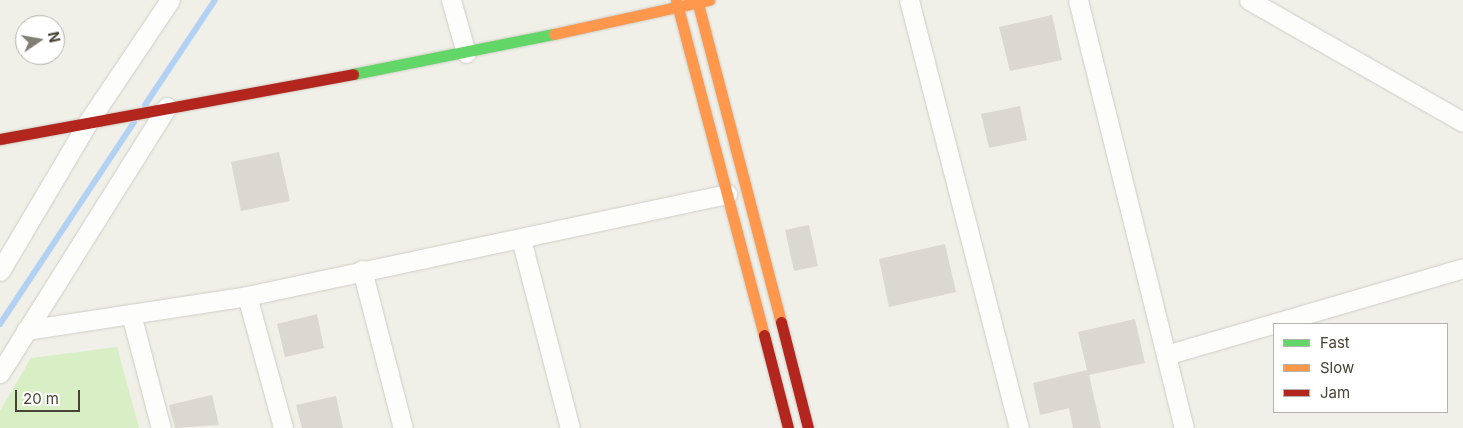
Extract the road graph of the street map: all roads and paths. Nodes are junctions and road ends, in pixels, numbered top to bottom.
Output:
1 (170, 0) edge
2 (451, 0) edge
3 (909, 0) edge
4 (1078, 0) edge
5 (1249, 0) edge
6 (701, 1) edge
7 (677, 3) edge
8 (466, 53) junction
9 (167, 107) junction
10 (88, 122) junction
11 (1463, 122) edge
12 (0, 139) edge
13 (727, 194) junction
14 (521, 239) junction
15 (1463, 268) edge
16 (362, 270) junction
17 (0, 272) edge
18 (247, 296) junction
19 (131, 314) junction
20 (1275, 323) edge
21 (1273, 324) edge
22 (26, 330) junction
23 (1166, 355) junction
24 (0, 373) edge
25 (161, 428) edge
26 (283, 428) edge
27 (403, 428) edge
28 (570, 428) edge
29 (788, 428) edge
30 (808, 428) edge
31 (1019, 428) edge
32 (1184, 428) edge

1 - 10 street
2 - 8 street
3 - 31 street
4 - 23 street
5 - 11 street
6 - 7 street
6 - 30 street
7 - 8 street
7 - 13 street
8 - 9 street
9 - 10 street
9 - 22 street
10 - 12 street
10 - 17 street
13 - 14 street
13 - 29 street
14 - 16 street
14 - 28 street
15 - 20 street
16 - 18 street
16 - 27 street
18 - 19 street
18 - 26 street
19 - 22 street
19 - 25 street
21 - 23 street
22 - 24 street
23 - 32 street

